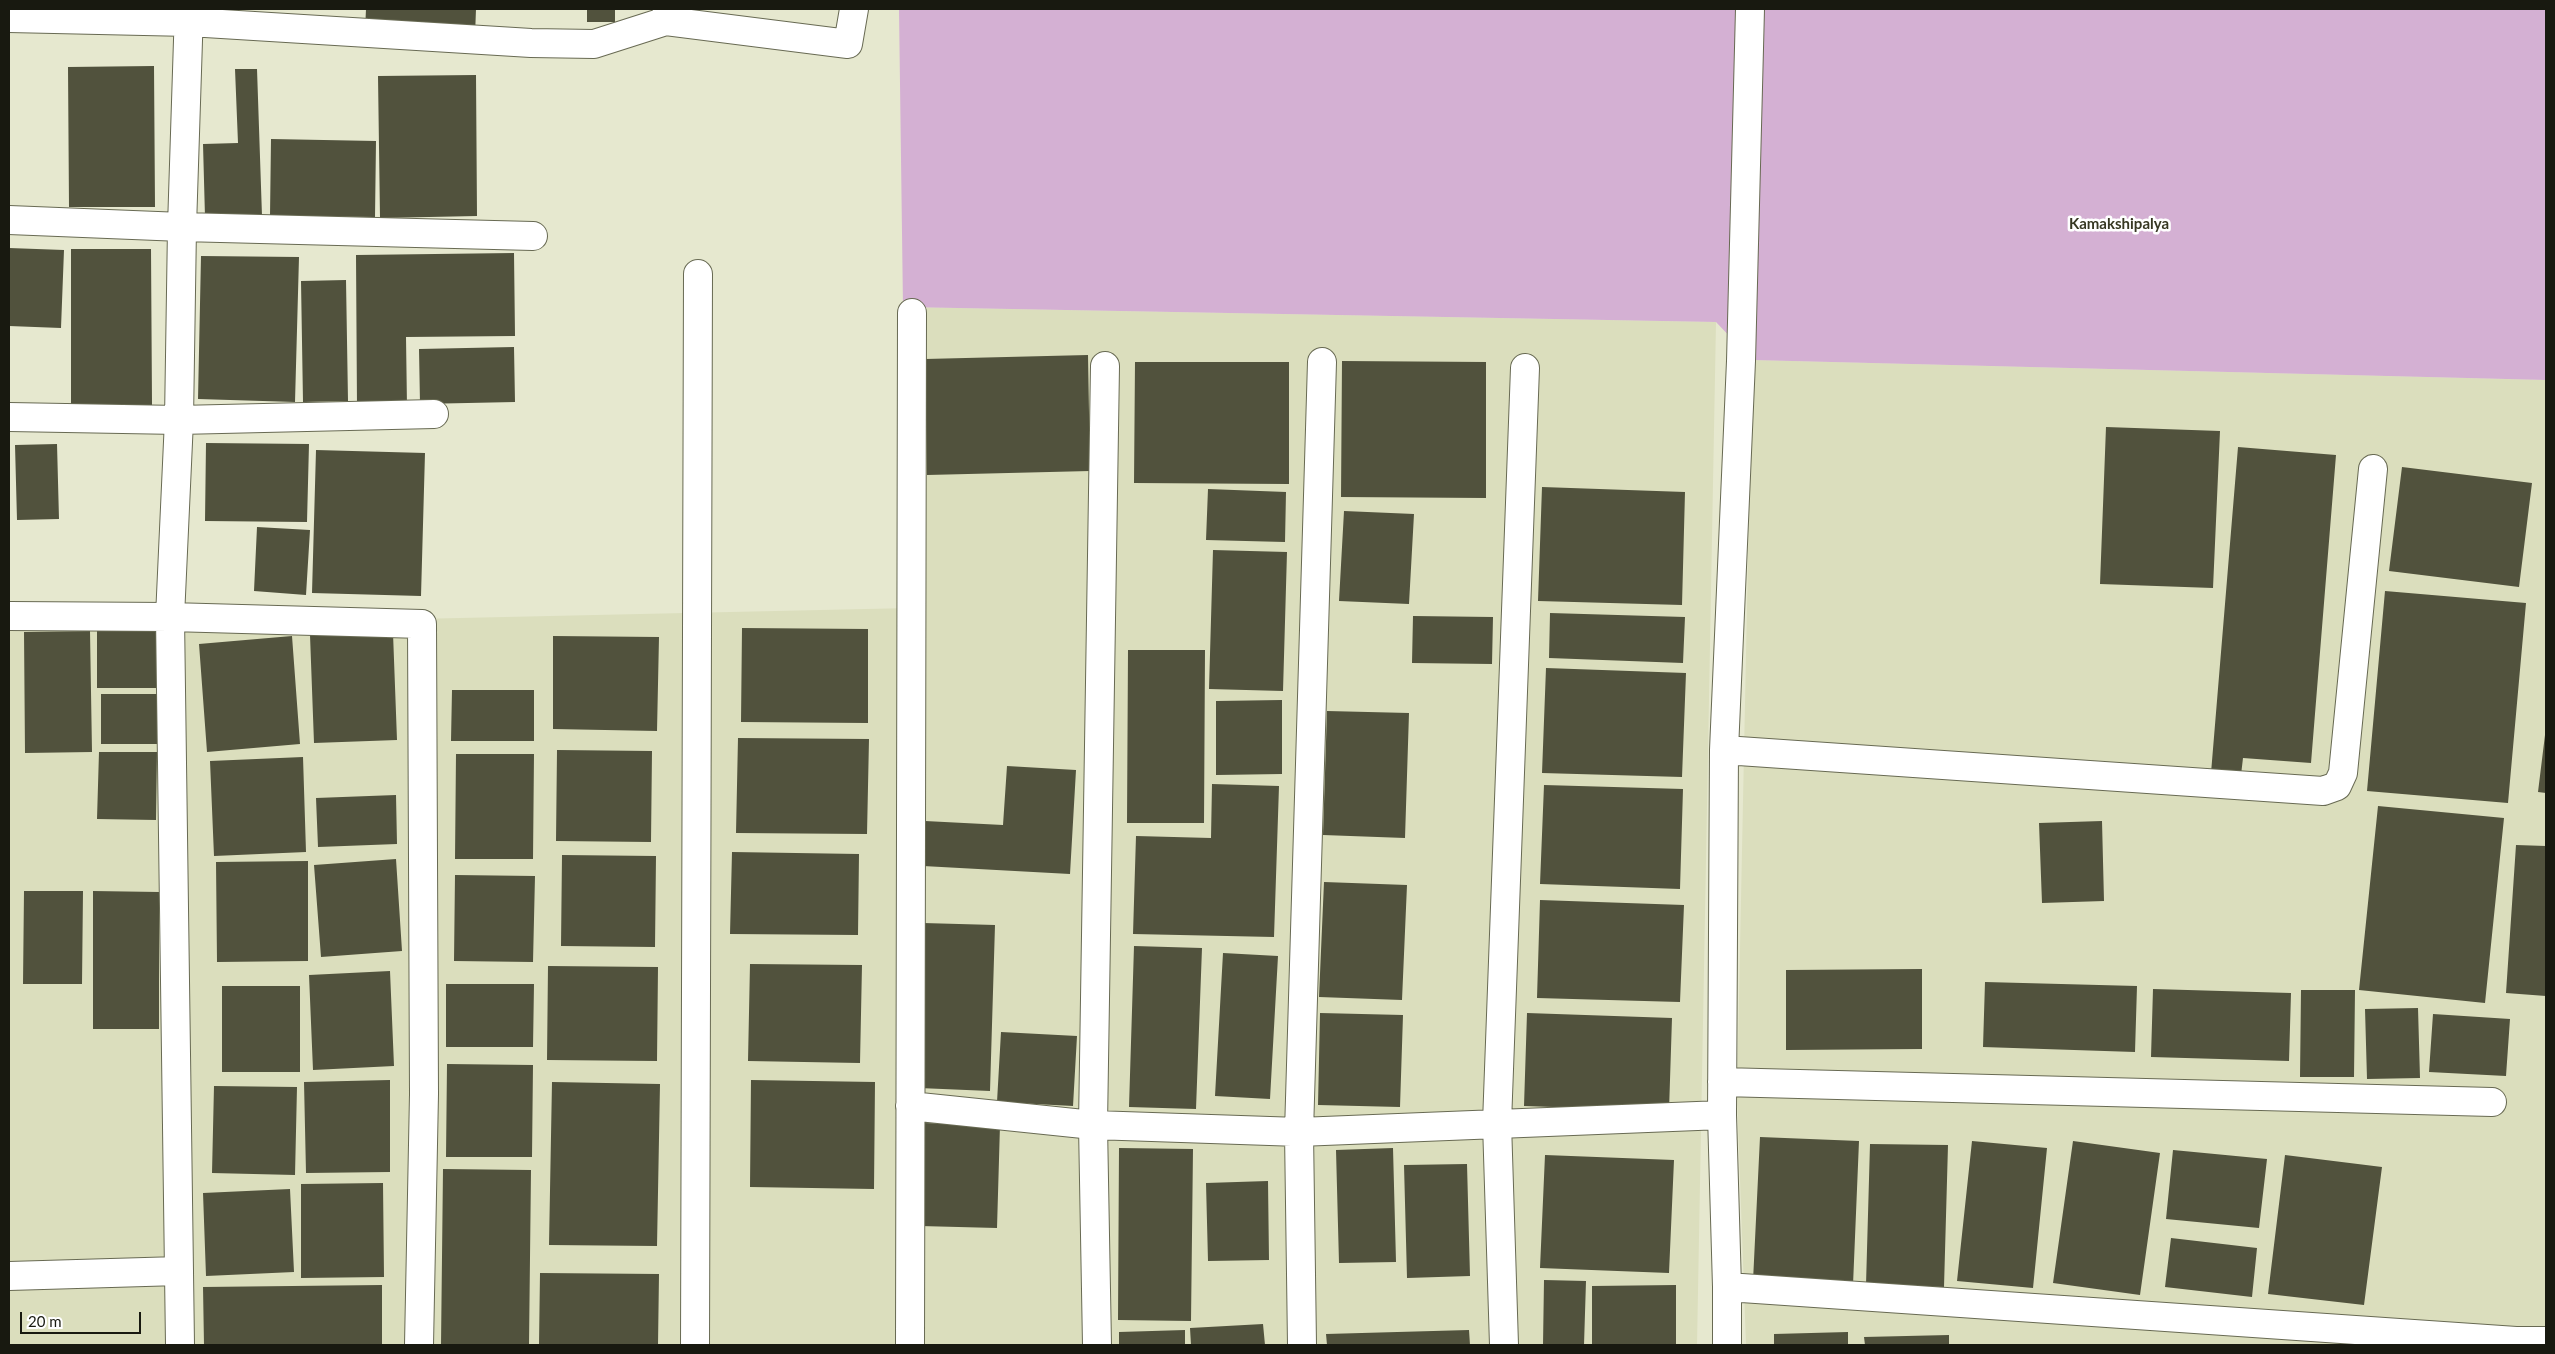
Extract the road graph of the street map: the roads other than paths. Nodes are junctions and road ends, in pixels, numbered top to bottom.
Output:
1 (854, 9) edge
2 (1750, 9) edge
3 (667, 15) edge
4 (189, 16) edge
5 (9, 18) edge
6 (9, 220) edge
7 (182, 227) junction
8 (533, 236) dead end
9 (698, 274) dead end
10 (912, 313) dead end
11 (1322, 362) dead end
12 (1105, 366) dead end
13 (1525, 368) dead end
14 (434, 414) dead end
15 (9, 417) edge
16 (179, 420) junction
17 (2373, 469) dead end
18 (9, 616) edge
19 (170, 617) junction
20 (1724, 750) junction
21 (1722, 1082) junction
22 (2492, 1102) dead end
23 (910, 1106) junction
24 (1722, 1115) junction
25 (1498, 1123) junction
26 (1093, 1125) junction
27 (1299, 1132) junction
28 (179, 1272) junction
29 (9, 1276) edge
30 (1727, 1288) junction
31 (2546, 1341) edge
32 (2516, 1343) edge
33 (180, 1345) edge
34 (419, 1345) edge
35 (695, 1345) edge
36 (910, 1345) edge
37 (1097, 1345) edge
38 (1302, 1345) edge
39 (1504, 1345) edge
40 (1727, 1345) edge

1 - 3 street
2 - 20 street
3 - 4 street
4 - 5 street
4 - 7 street
6 - 7 street
7 - 8 street
7 - 16 street
9 - 35 street
10 - 23 street
11 - 27 street
12 - 26 street
13 - 25 street
14 - 16 street
15 - 16 street
16 - 19 street
17 - 20 street
18 - 19 street
19 - 28 street
19 - 34 street
20 - 21 street
21 - 22 street
21 - 24 street
23 - 26 street
23 - 36 street
24 - 25 street
24 - 30 street
25 - 27 street
25 - 39 street
26 - 27 street
26 - 37 street
27 - 38 street
28 - 29 street
28 - 33 street
30 - 32 street
30 - 40 street
31 - 32 street

